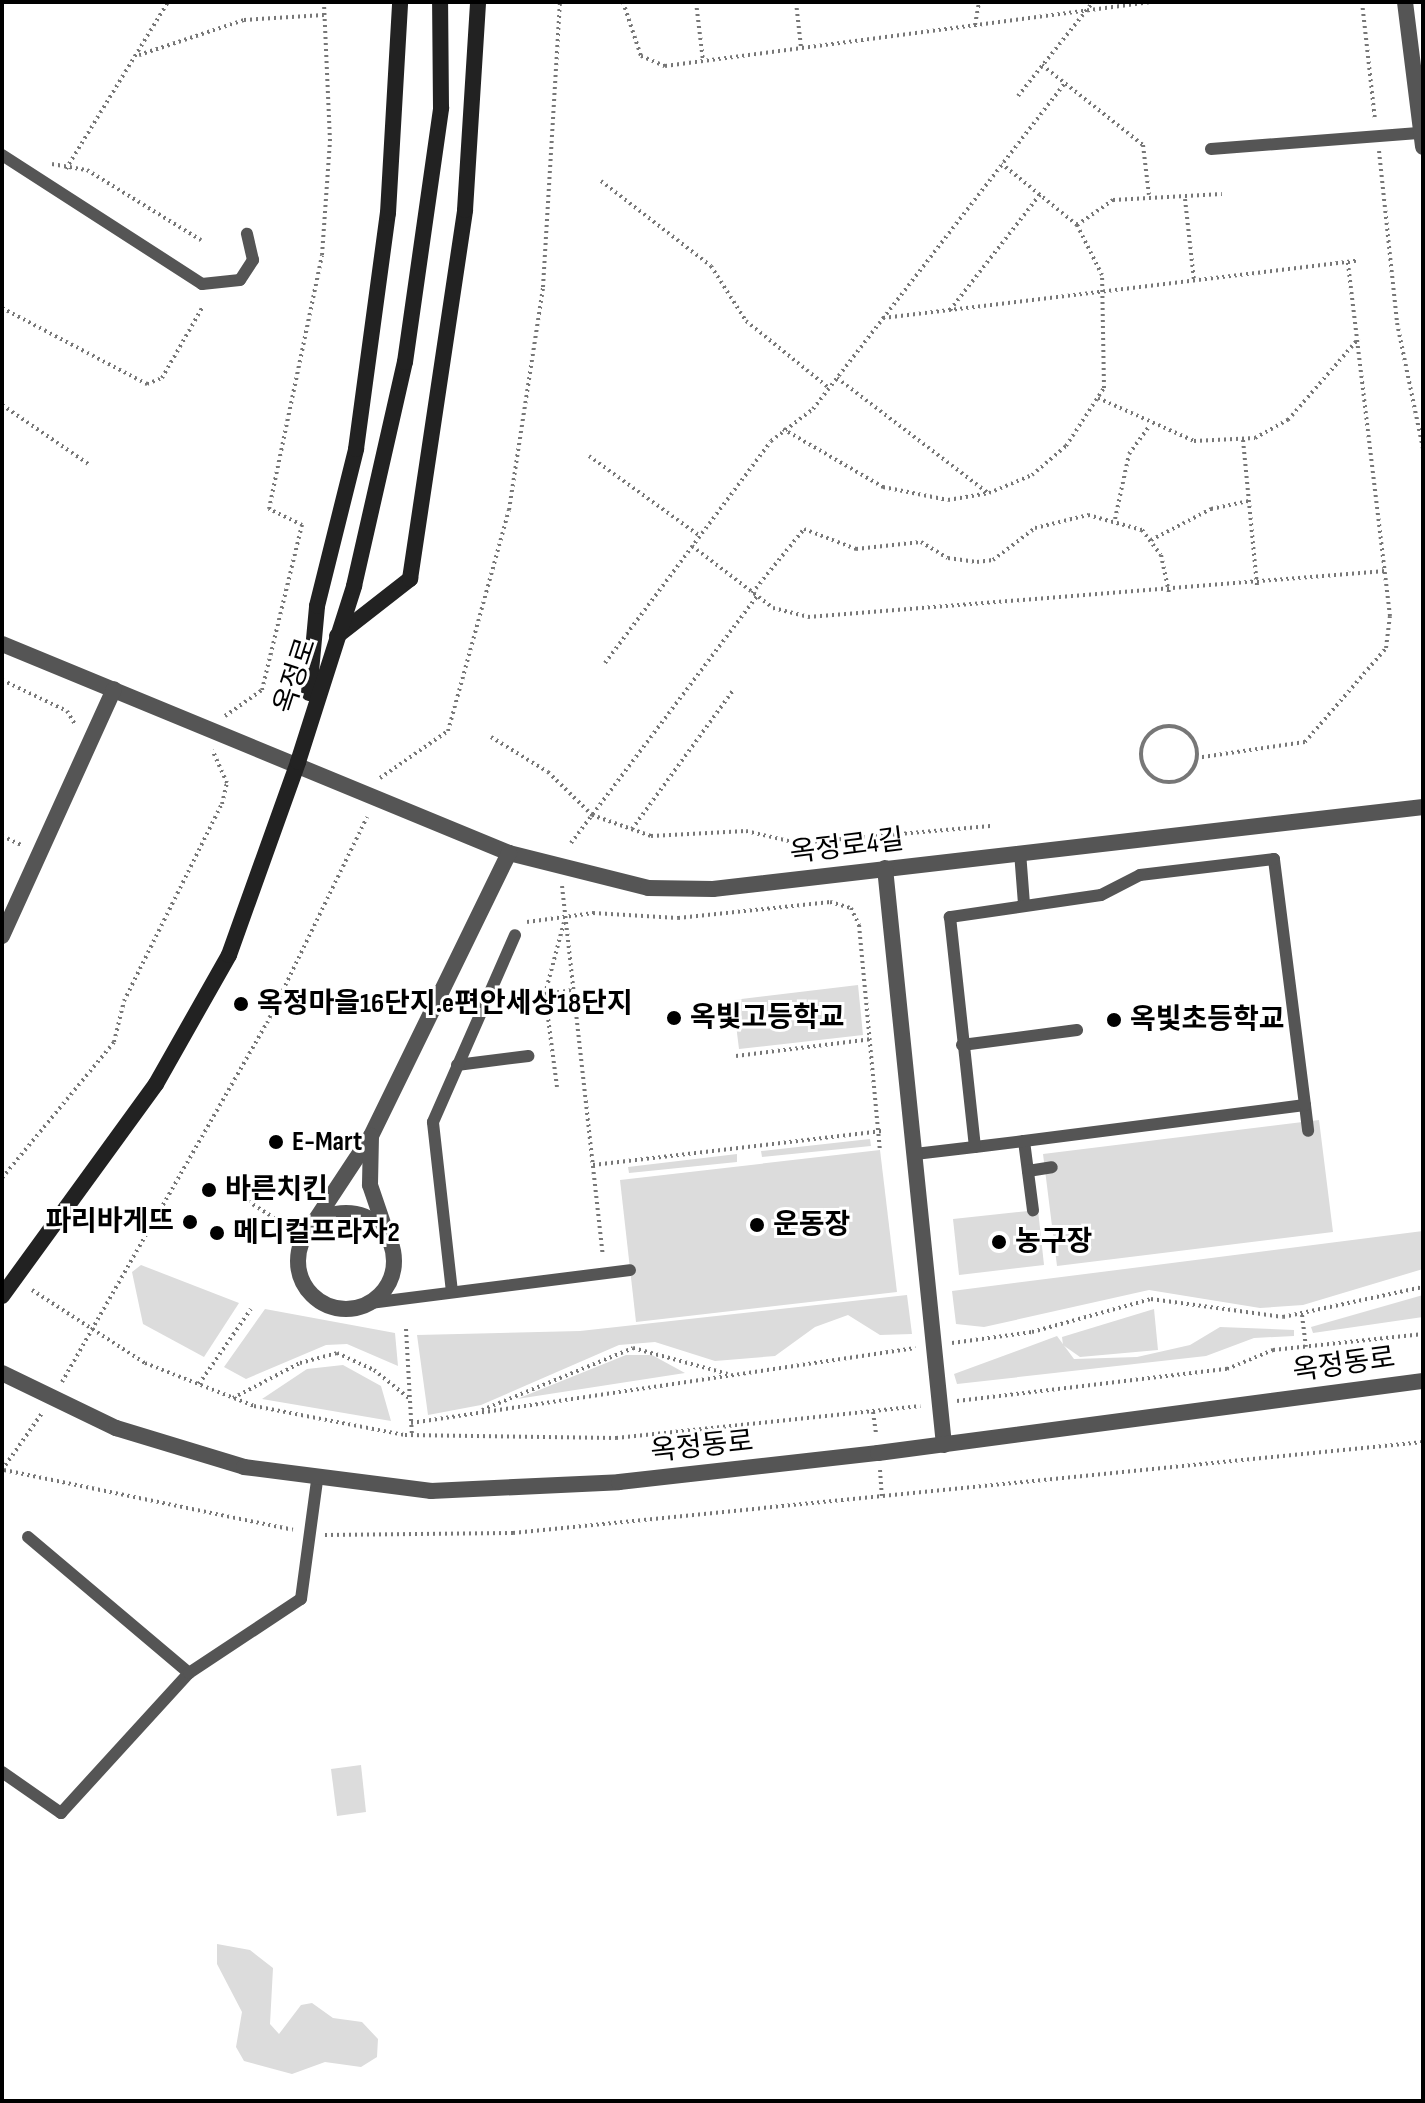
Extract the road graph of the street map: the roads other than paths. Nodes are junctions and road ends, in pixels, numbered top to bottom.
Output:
1 (400, 2) edge
2 (440, 2) edge
3 (478, 2) edge
4 (1405, 2) edge
5 (1422, 140) edge
6 (1211, 149) dead end
7 (2, 155) edge
8 (247, 234) dead end
9 (336, 637) junction
10 (2, 644) edge
11 (114, 689) junction
12 (307, 716) junction
13 (298, 762) junction
14 (1423, 807) edge
15 (1020, 852) junction
16 (509, 853) junction
17 (885, 868) junction
18 (1024, 904) junction
19 (515, 935) road end
20 (2, 936) edge
21 (1077, 1030) dead end
22 (962, 1045) junction
23 (528, 1056) dead end
24 (457, 1065) junction
25 (1305, 1105) junction
26 (1308, 1131) dead end
27 (371, 1136) junction
28 (1024, 1141) junction
29 (975, 1147) junction
30 (915, 1154) junction
31 (1052, 1167) dead end
32 (1028, 1171) junction
33 (1033, 1210) dead end
34 (306, 1233) junction
35 (392, 1245) junction
36 (630, 1270) dead end
37 (452, 1292) junction
38 (2, 1296) edge
39 (370, 1303) junction
40 (2, 1373) edge
41 (1423, 1381) edge
42 (944, 1445) junction
43 (317, 1480) junction
44 (28, 1537) dead end
45 (189, 1673) junction
46 (2, 1772) edge

1 - 12 main road
2 - 9 main road, 옥정로
3 - 9 main road
4 - 5 street
5 - 6 lane
7 - 8 lane
9 - 12 main road, 옥정로
10 - 11 street, 옥정로4길
11 - 13 street, 옥정로4길
11 - 20 street
12 - 13 main road, 옥정로
13 - 16 street, 옥정로4길
13 - 38 main road, 옥정로
14 - 15 street, 옥정로4길
15 - 17 street, 옥정로4길
15 - 18 lane
16 - 17 street, 옥정로4길
16 - 27 street
17 - 30 street
18 - 22 lane
18 - 25 lane
19 - 24 lane
21 - 22 lane
22 - 29 lane
23 - 24 lane
24 - 37 lane
25 - 26 lane
25 - 28 lane
27 - 34 street
27 - 35 street
28 - 29 lane
28 - 32 lane
29 - 30 lane
30 - 42 street
31 - 32 lane
32 - 33 lane
34 - 35 street
34 - 39 street
35 - 39 street
36 - 37 lane
37 - 39 lane
40 - 43 street, 옥정동로
41 - 42 street, 옥정동로
42 - 43 street, 옥정동로
43 - 45 lane
44 - 45 lane
45 - 46 lane

